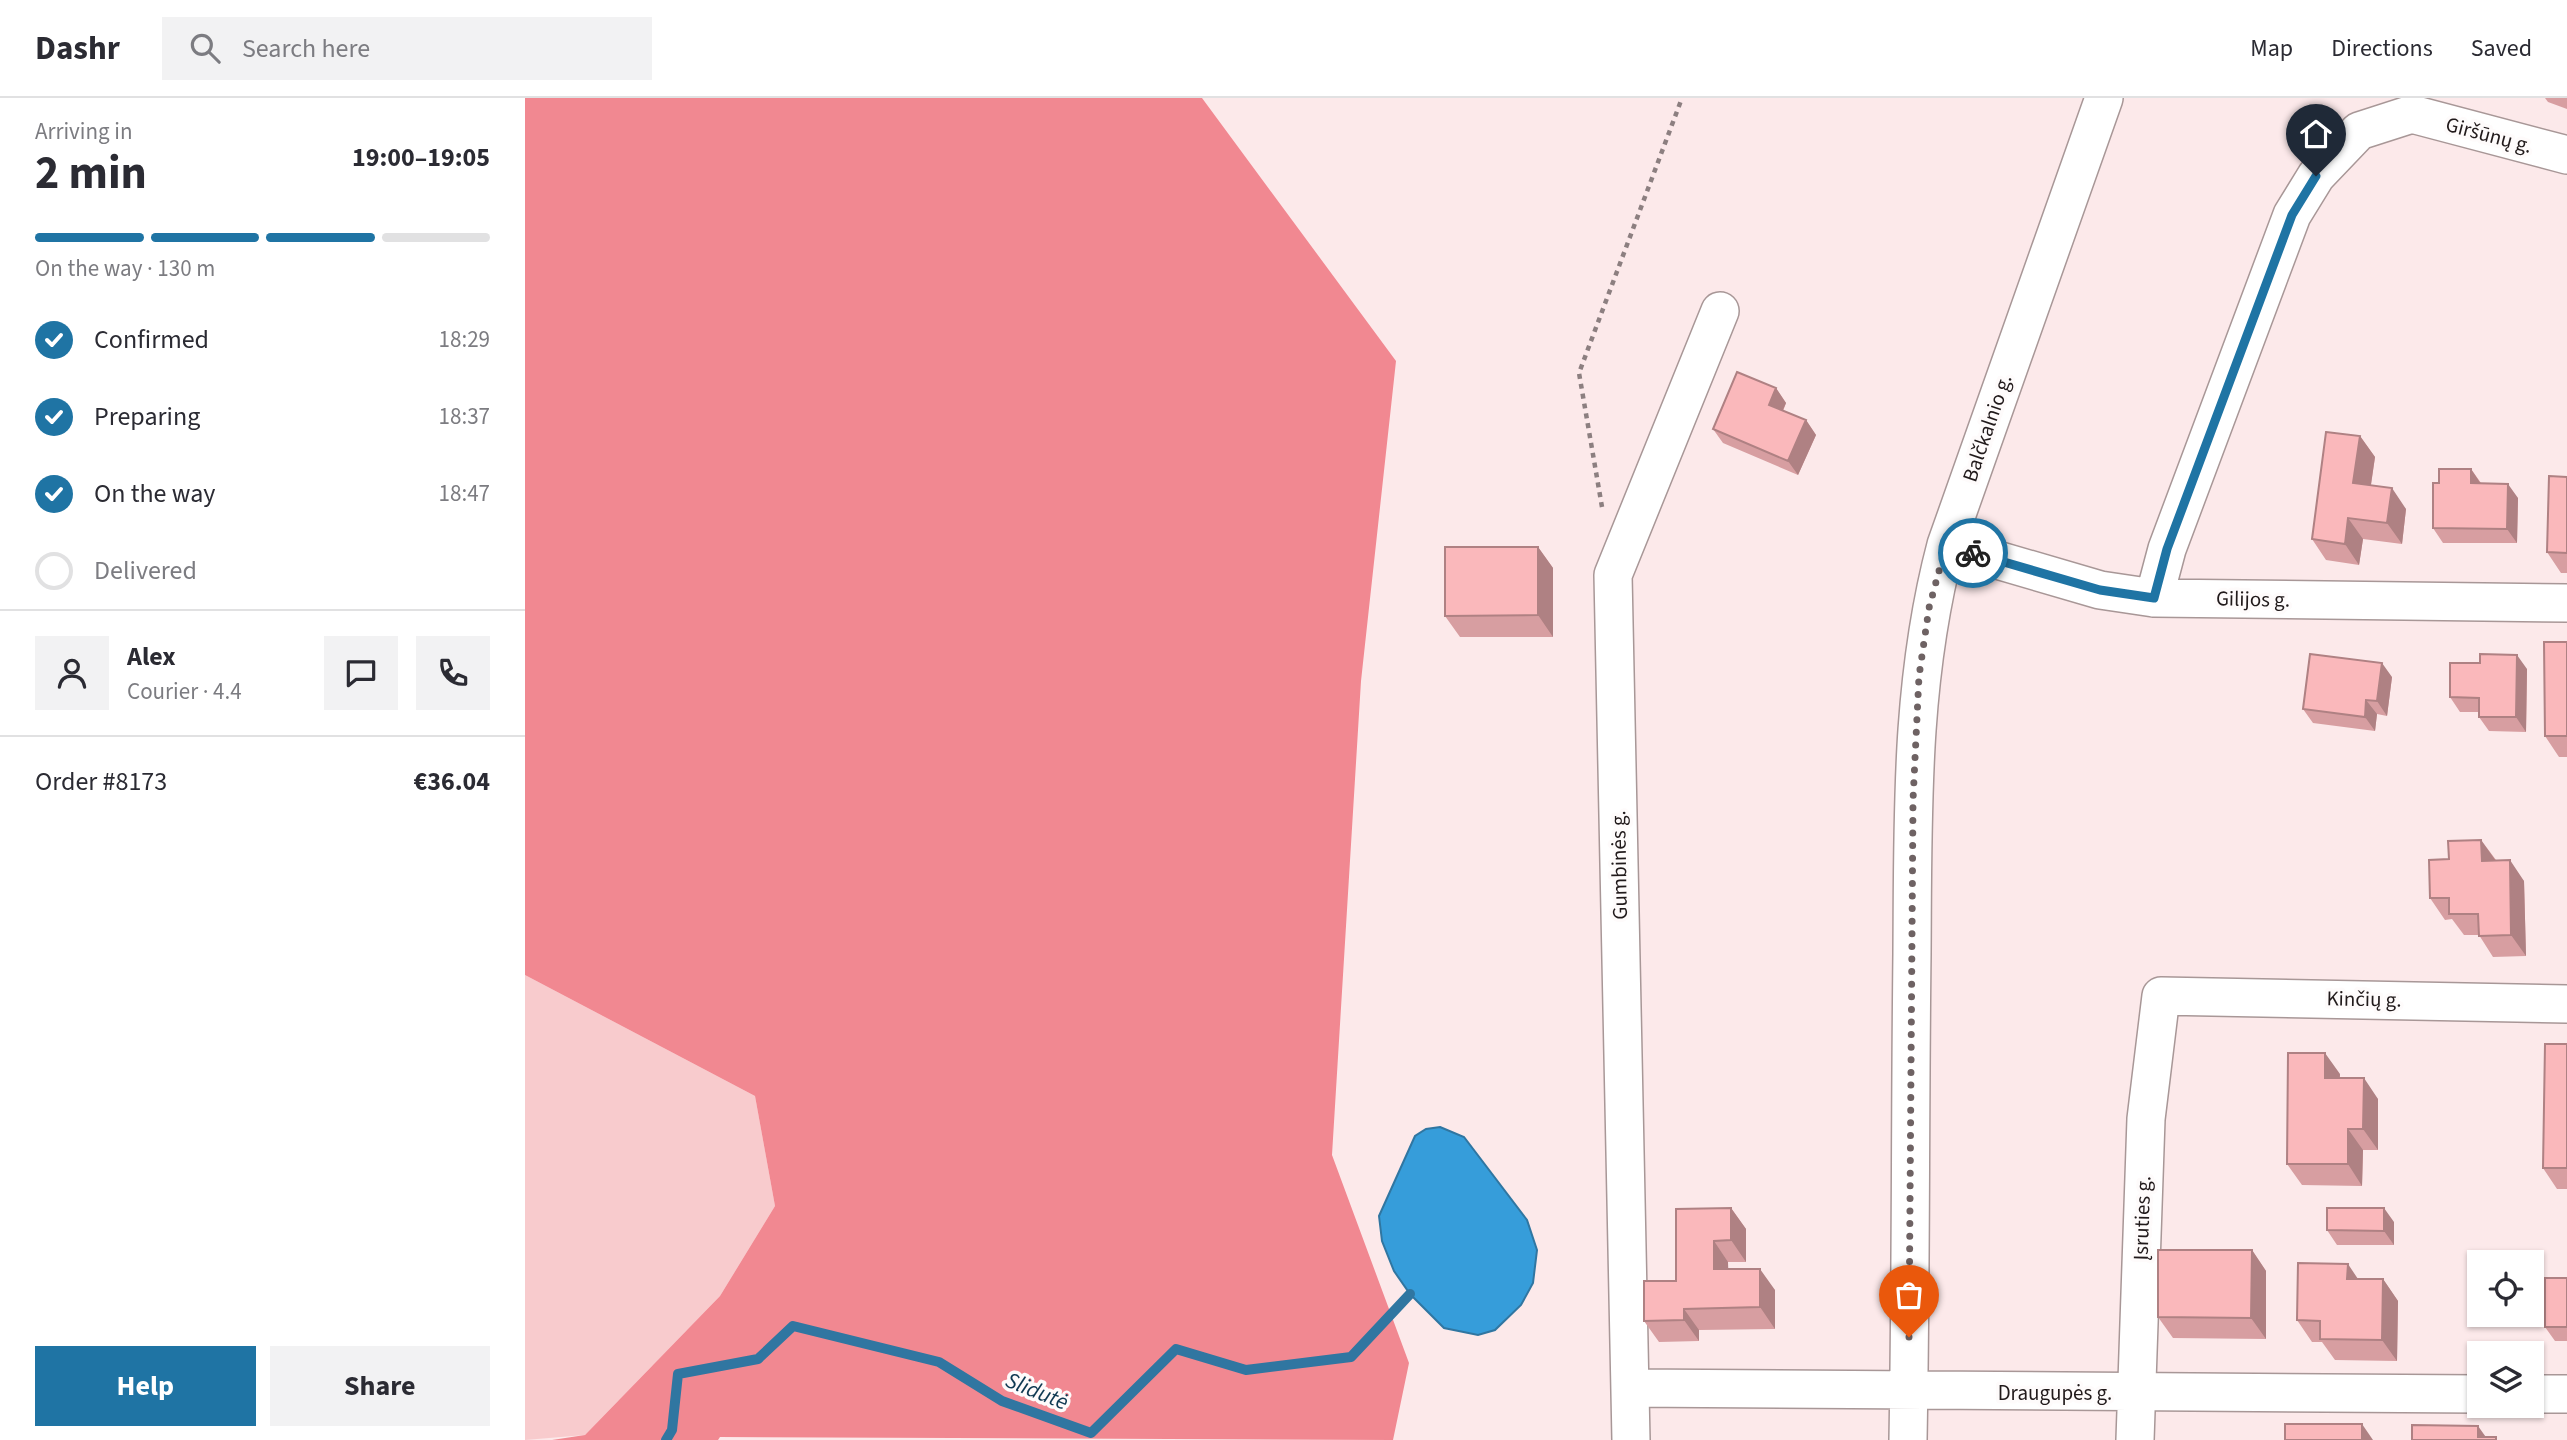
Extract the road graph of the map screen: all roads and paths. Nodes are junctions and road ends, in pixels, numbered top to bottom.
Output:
1 (1682, 98) edge
2 (2104, 98) edge
3 (2567, 155) edge
4 (1720, 311) dead end
5 (1604, 521) dead end
6 (1946, 545) junction
7 (2154, 598) junction
8 (2567, 603) edge
9 (2161, 996) joint
10 (2567, 1004) edge
11 (1630, 1388) junction
12 (1909, 1392) junction
13 (2136, 1394) junction
14 (2467, 1394) edge
15 (2544, 1394) edge
16 (2567, 1394) edge
17 (1631, 1440) edge
18 (1908, 1440) edge
19 (2135, 1440) edge

1 - 5 path
2 - 6 street, Balčkalnio g.
3 - 7 street, Giršūnų g.
4 - 11 street, Gumbinės g.
6 - 7 street, Gilijos g.
6 - 12 street, Balčkalnio g.
7 - 8 street, Gilijos g.
9 - 10 street, Kinčių g.
9 - 13 street, Įsruties g.
11 - 12 street, Draugupės g.
11 - 17 street, Gumbinės g.
12 - 13 street, Draugupės g.
12 - 18 street, Balčkalnio g.
13 - 14 street, Draugupės g.
13 - 19 street, Įsruties g.
15 - 16 street

